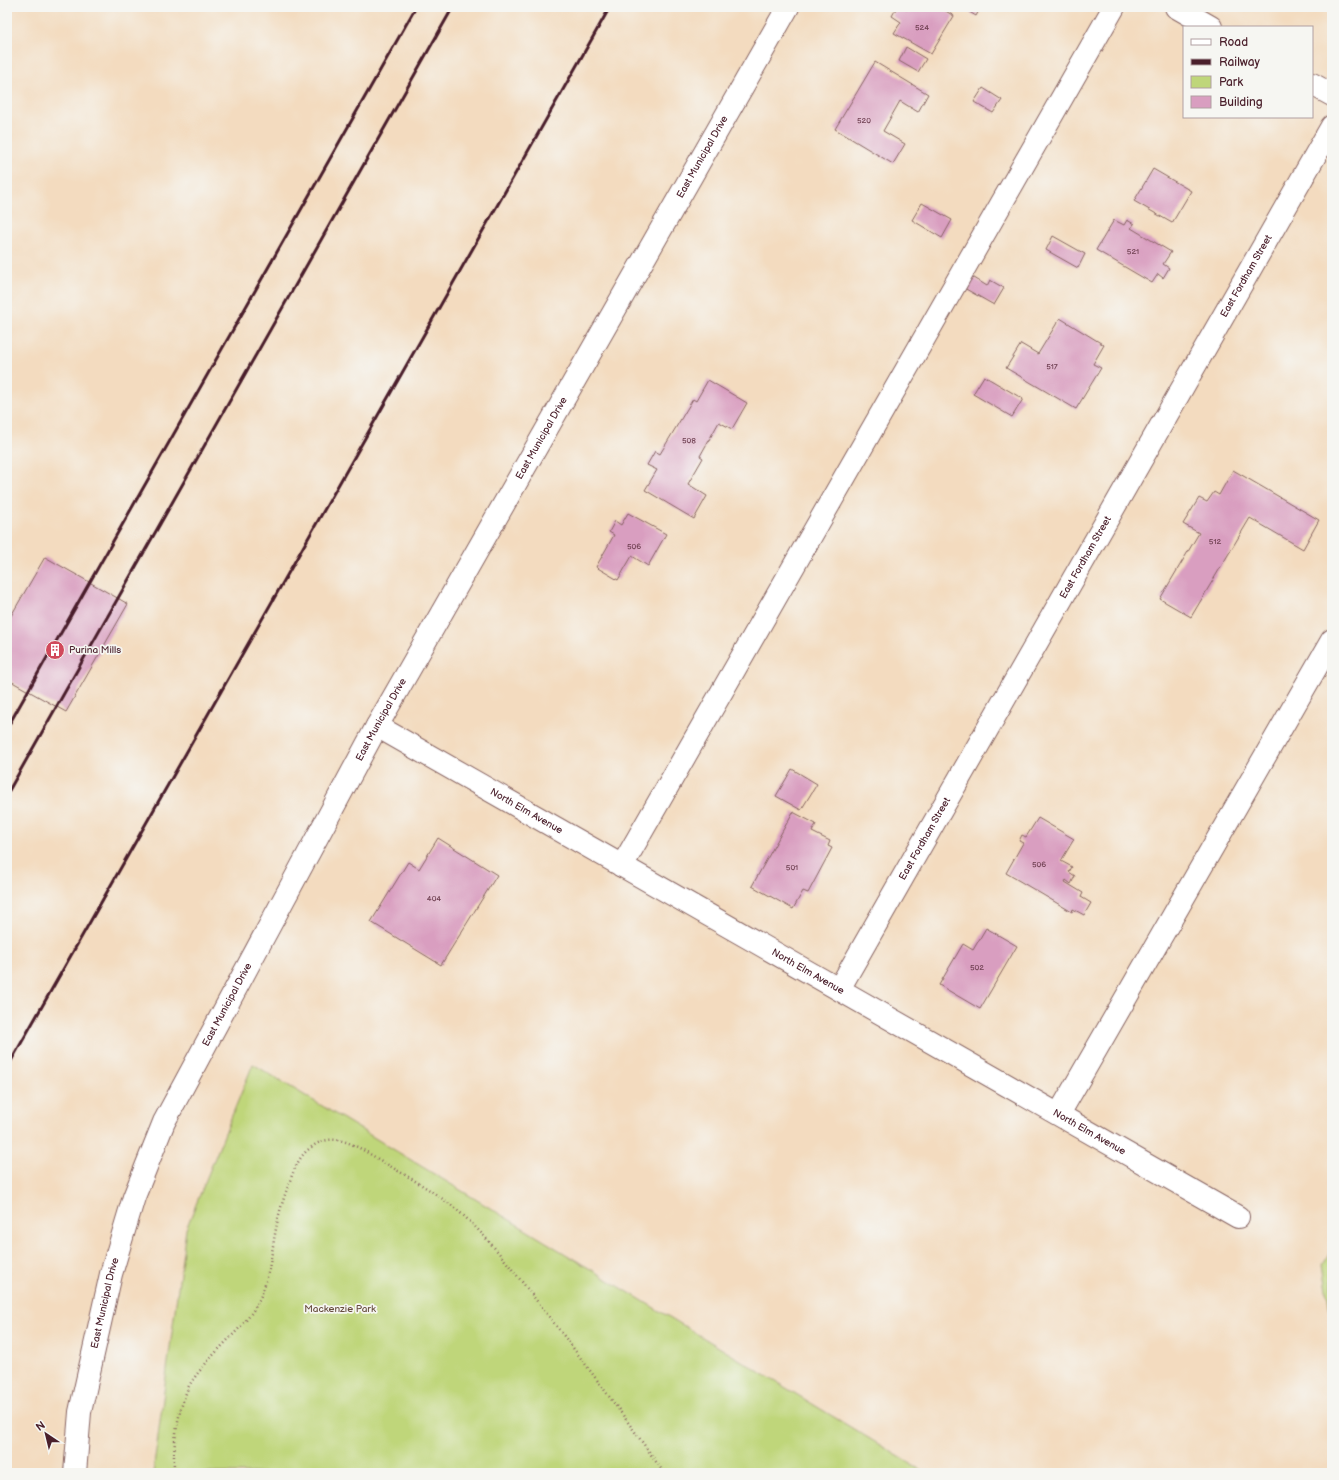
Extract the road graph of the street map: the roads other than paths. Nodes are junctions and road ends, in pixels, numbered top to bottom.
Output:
1 (788, 7) edge
2 (1114, 7) edge
3 (1176, 7) edge
4 (1209, 26) edge
5 (1313, 85) edge
6 (1332, 96) edge
7 (1332, 126) edge
8 (1332, 640) edge
9 (377, 726) junction
10 (622, 866) junction
11 (839, 989) junction
12 (1059, 1114) junction
13 (1238, 1217) dead end
14 (76, 1473) edge

1 - 9 street, East Municipal Drive
2 - 10 street
3 - 4 street
5 - 6 street
7 - 11 street, East Fordham Street
8 - 12 street
9 - 10 street, North Elm Avenue
9 - 14 street, East Municipal Drive
10 - 11 street, North Elm Avenue
11 - 12 street, North Elm Avenue
12 - 13 street, North Elm Avenue

